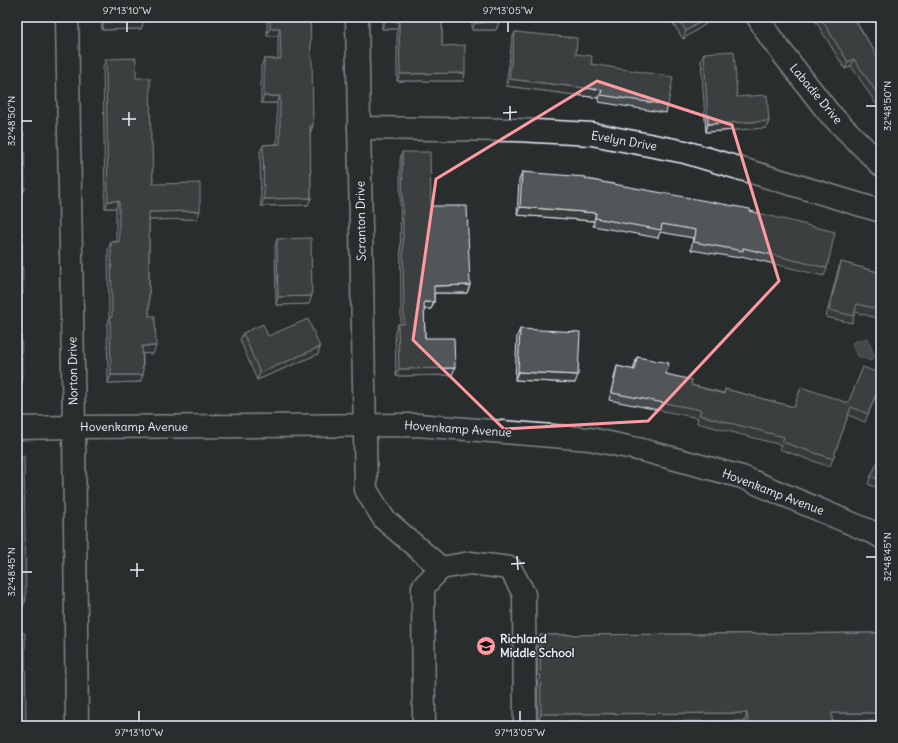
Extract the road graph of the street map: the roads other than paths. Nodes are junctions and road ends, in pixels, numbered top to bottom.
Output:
1 (67, 17) edge
2 (357, 17) edge
3 (758, 17) edge
4 (359, 128) junction
5 (881, 164) edge
6 (881, 211) edge
7 (364, 425) junction
8 (74, 427) junction
9 (17, 428) edge
10 (881, 537) edge
11 (441, 568) junction
12 (77, 726) edge
13 (424, 726) edge
14 (524, 726) edge

1 - 8 street, Norton Drive
2 - 4 street, Scranton Drive
3 - 5 street, Labadie Drive
4 - 6 street, Evelyn Drive
4 - 7 street, Scranton Drive
7 - 8 street, Hovenkamp Avenue
7 - 10 street, Hovenkamp Avenue
7 - 11 street, Scranton Drive
8 - 9 street, Hovenkamp Avenue
8 - 12 street, Norton Drive
11 - 13 street
11 - 14 street

